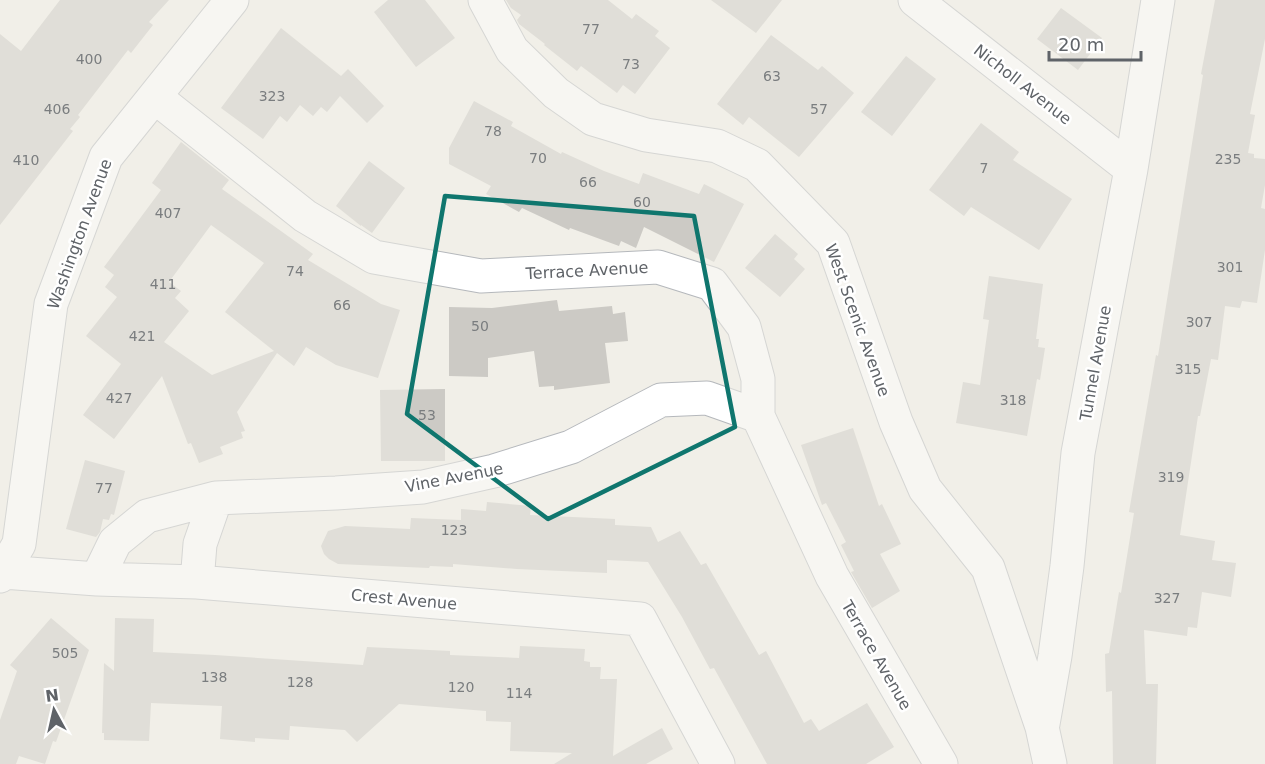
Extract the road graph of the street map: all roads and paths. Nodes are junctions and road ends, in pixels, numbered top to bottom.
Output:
1 (232, 0) edge
2 (485, 0) edge
3 (915, 0) edge
4 (1158, 0) edge
5 (155, 97) junction
6 (1131, 169) junction
7 (758, 416) junction
8 (216, 498) junction
9 (2, 574) edge
10 (97, 579) junction
11 (197, 582) junction
12 (1042, 727) junction
13 (718, 764) edge
14 (941, 764) edge
15 (1050, 764) edge

1 - 5 street, Washington Avenue
2 - 12 street, West Scenic Avenue
3 - 6 street, Nicholl Avenue
4 - 6 street, Tunnel Avenue
5 - 7 street, Terrace Avenue
5 - 9 street, Washington Avenue
6 - 12 street, Tunnel Avenue
7 - 8 street, Vine Avenue
7 - 14 street, Terrace Avenue
8 - 10 street, Vine Avenue
8 - 11 street
9 - 10 street, Crest Avenue
10 - 11 street, Crest Avenue
11 - 13 street, Crest Avenue
12 - 15 street, West Scenic Avenue

